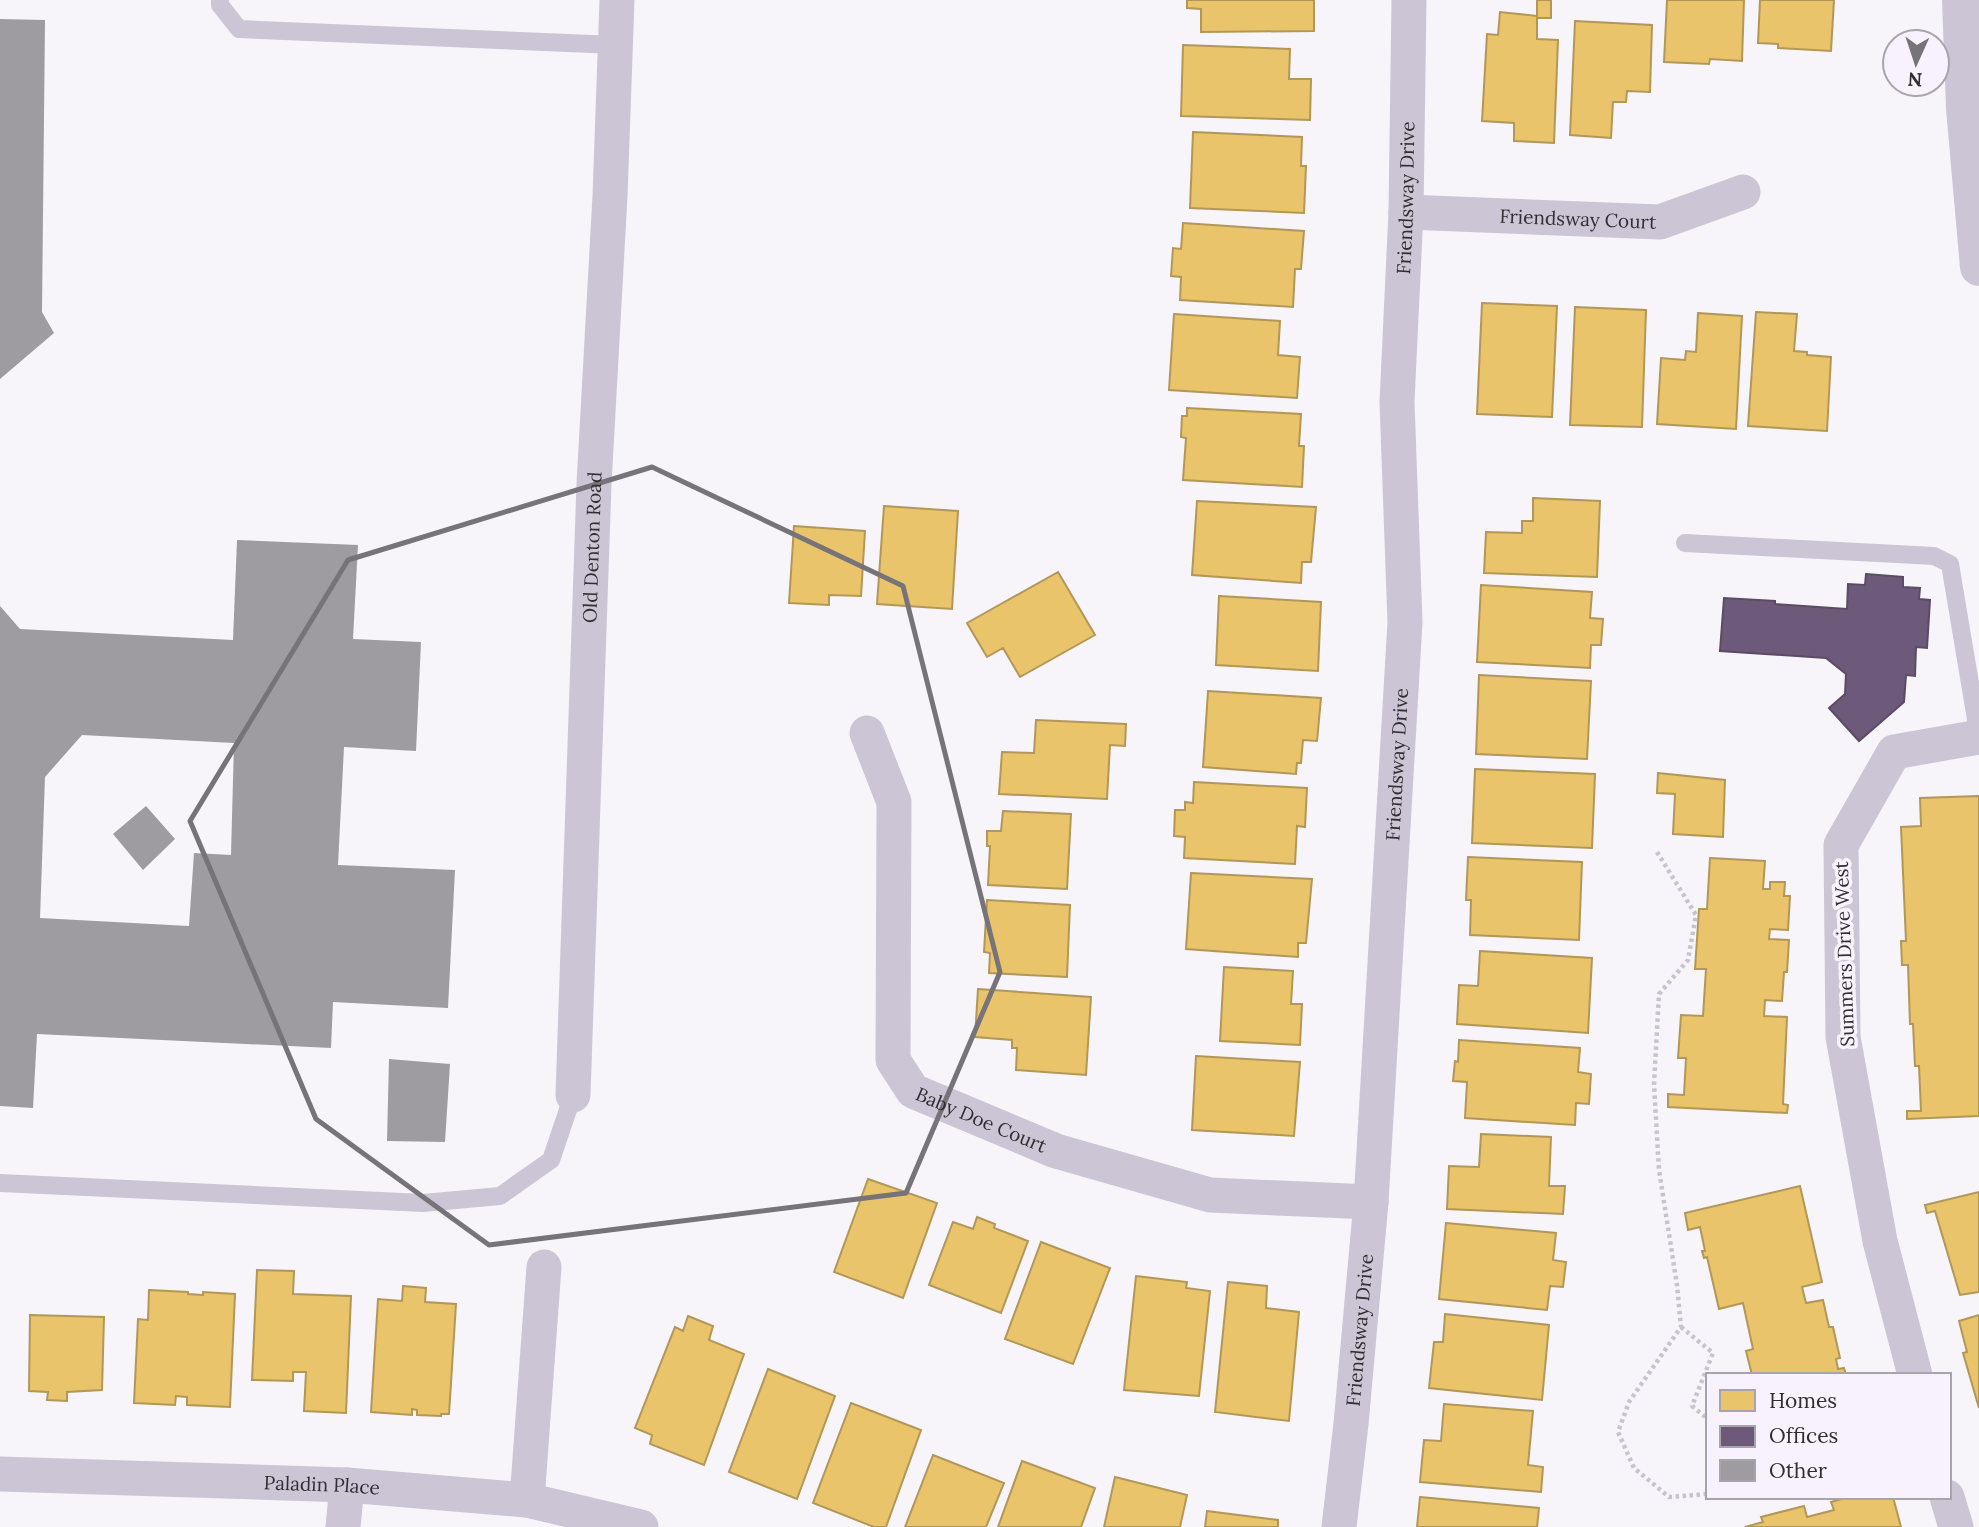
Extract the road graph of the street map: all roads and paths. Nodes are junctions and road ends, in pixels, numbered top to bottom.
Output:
1 (220, 0) edge
2 (617, 0) edge
3 (1409, 0) edge
4 (1961, 0) edge
5 (615, 45) junction
6 (1743, 192) dead end
7 (1406, 212) junction
8 (1979, 267) edge
9 (1685, 543) dead end
10 (867, 733) dead end
11 (1979, 737) edge
12 (1657, 852) dead end
13 (573, 1095) joint
14 (0, 1183) edge
15 (1371, 1202) junction
16 (544, 1267) dead end
17 (1681, 1327) junction
18 (1914, 1373) edge
19 (1706, 1417) edge
20 (0, 1474) edge
21 (347, 1485) junction
22 (1706, 1494) edge
23 (1948, 1499) edge
24 (527, 1500) junction
25 (343, 1527) edge
26 (641, 1527) edge
27 (1339, 1527) edge
28 (1956, 1527) edge

1 - 5 lane
2 - 5 street, Old Denton Road
3 - 7 street, Friendsway Drive
4 - 8 street
5 - 13 street, Old Denton Road
6 - 7 street, Friendsway Court
7 - 15 street, Friendsway Drive
9 - 11 lane
10 - 15 street, Baby Doe Court
11 - 18 street, Summers Drive West
12 - 17 path
13 - 14 lane
15 - 27 street, Friendsway Drive
16 - 24 street
17 - 19 path
17 - 22 path
20 - 21 street, Paladin Place
21 - 24 street, Paladin Place
21 - 25 street
23 - 28 street
24 - 26 street, Paladin Place

